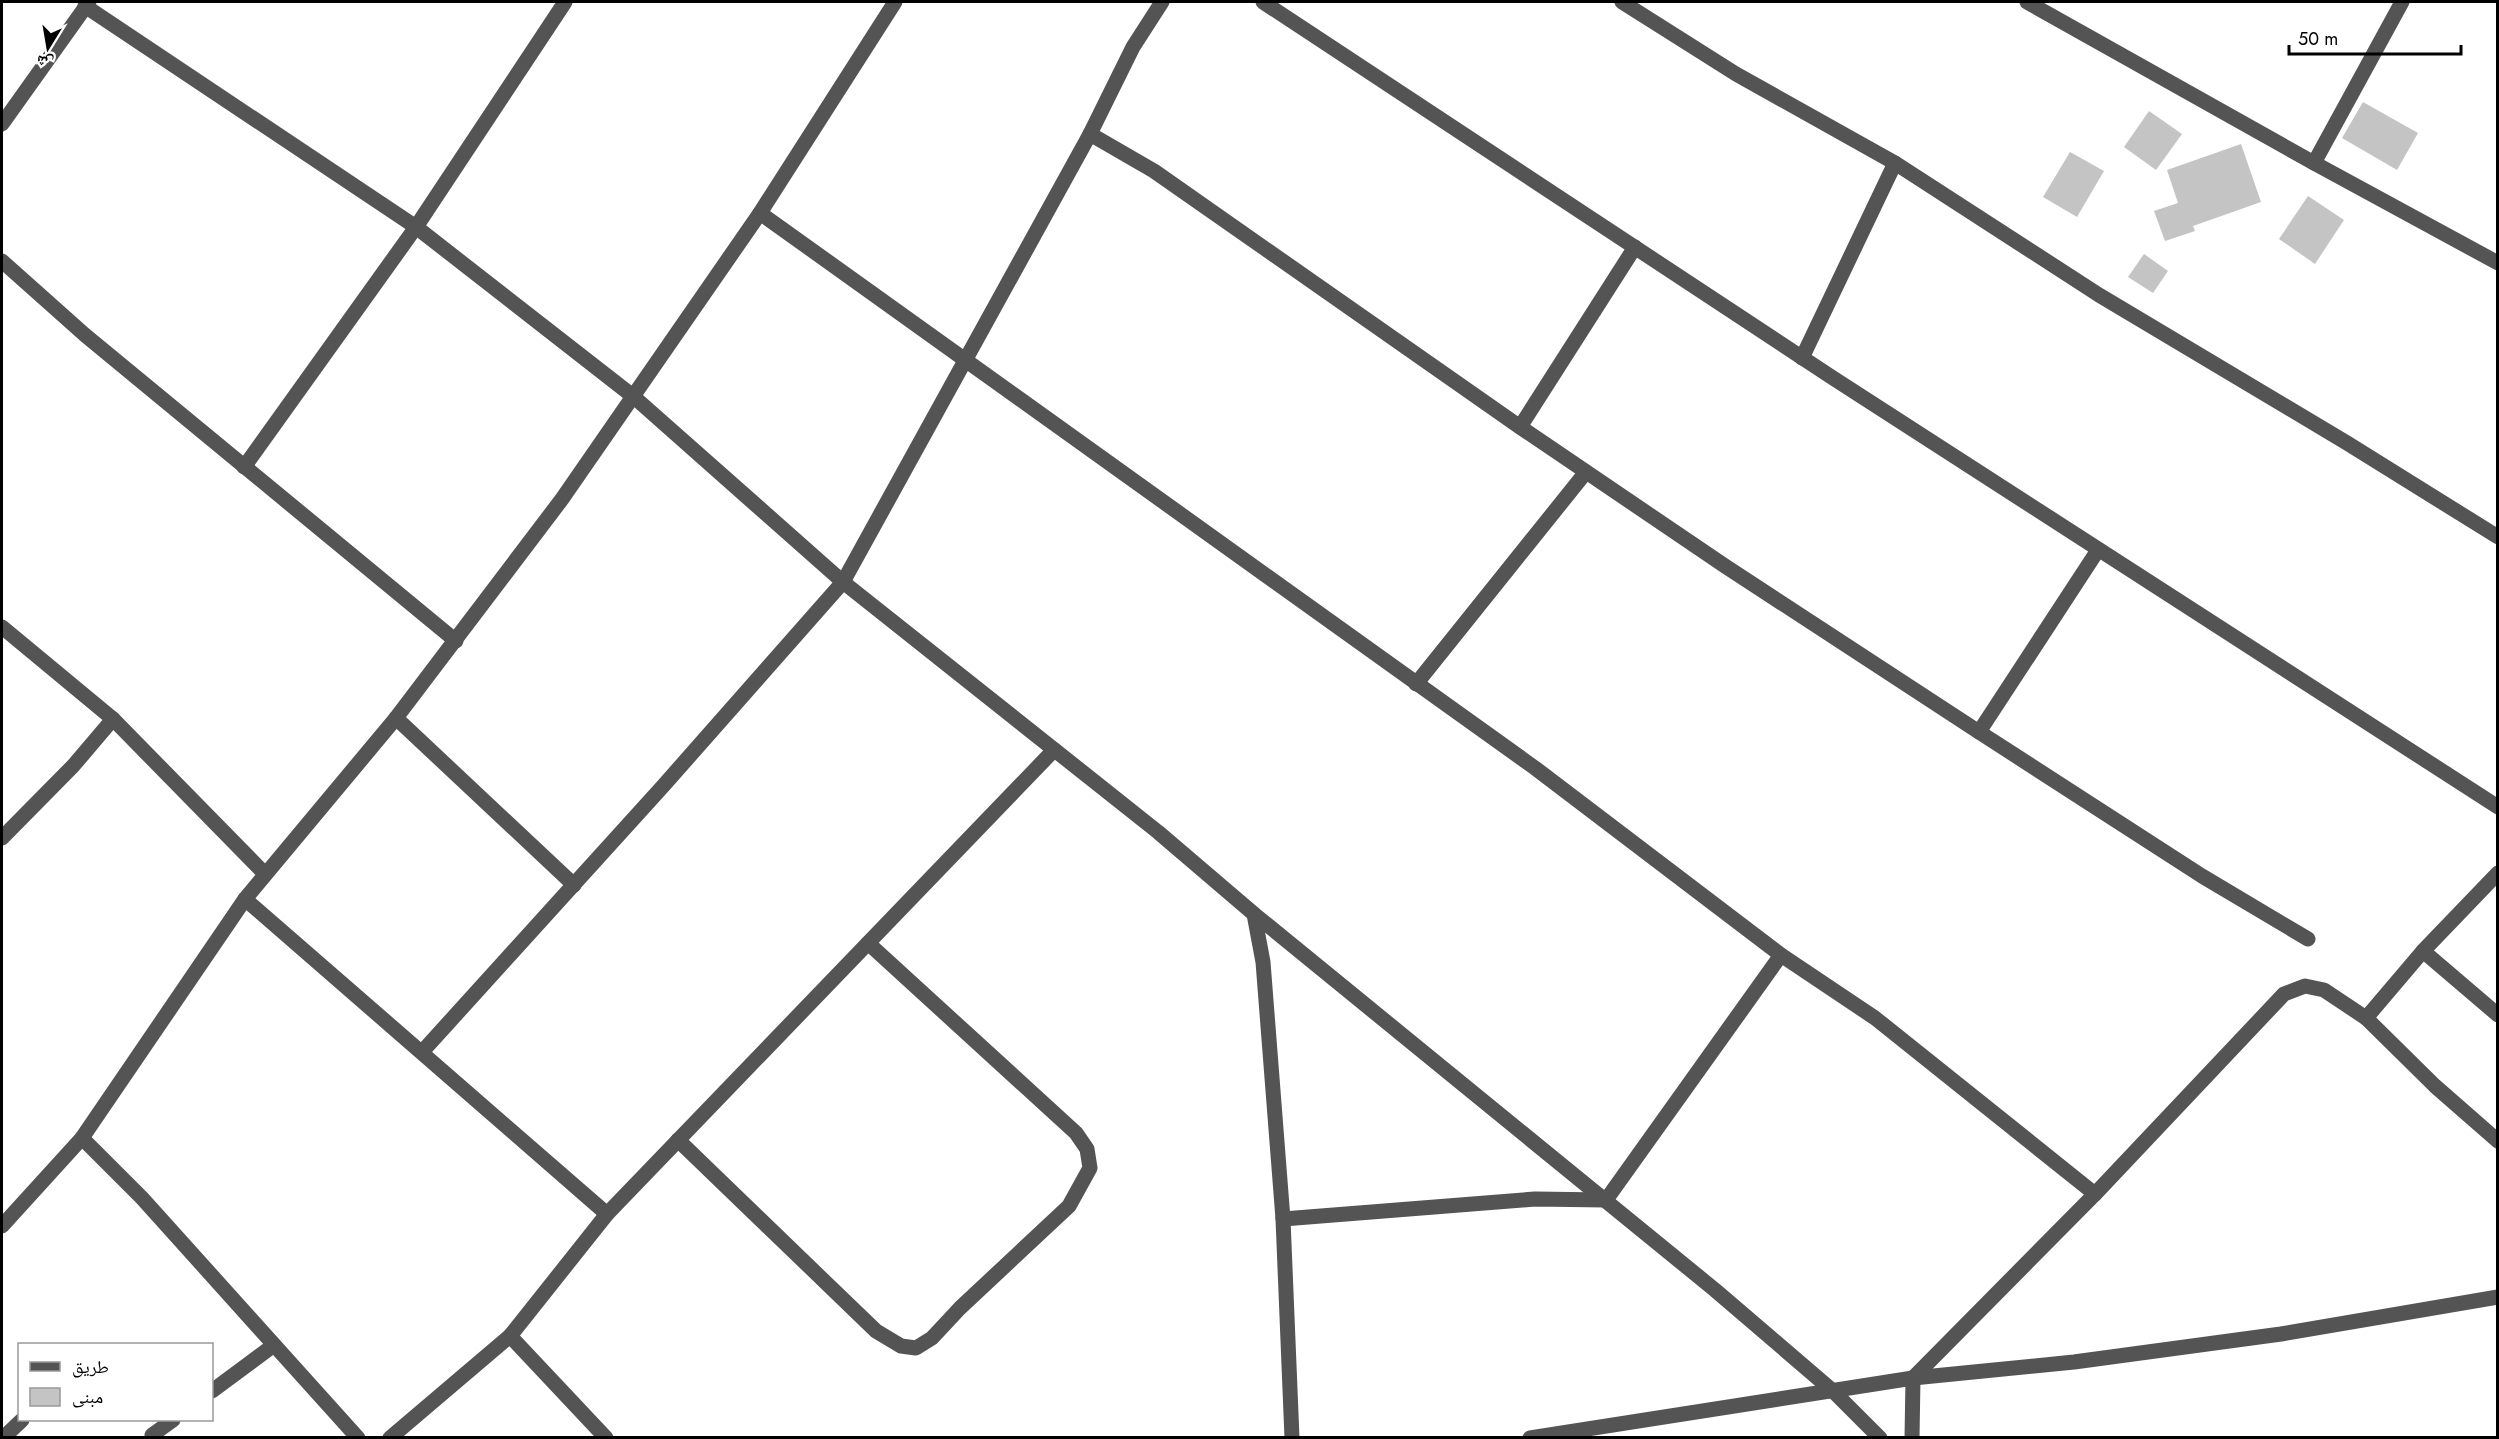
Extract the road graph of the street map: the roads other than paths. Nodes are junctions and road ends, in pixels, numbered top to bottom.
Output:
1 (565, 2) edge
2 (895, 2) edge
3 (1162, 2) edge
4 (1263, 2) edge
5 (1622, 2) edge
6 (2027, 2) edge
7 (2402, 2) edge
8 (87, 4) edge
9 (2, 124) edge
10 (1090, 134) junction
11 (1894, 163) junction
12 (2314, 163) junction
13 (760, 213) junction
14 (416, 227) junction
15 (1635, 247) junction
16 (2, 261) edge
17 (2498, 263) edge
18 (1802, 358) junction
19 (965, 359) junction
20 (634, 397) junction
21 (1520, 427) junction
22 (244, 467) junction
23 (1586, 472) junction
24 (2498, 537) edge
25 (2098, 550) junction
26 (843, 582) junction
27 (2, 627) edge
28 (456, 641) junction
29 (1416, 684) junction
30 (396, 718) junction
31 (113, 719) junction
32 (1979, 732) junction
33 (1054, 750) junction
34 (2498, 807) edge
35 (2, 838) edge
36 (2498, 873) edge
37 (265, 874) junction
38 (574, 885) junction
39 (245, 899) junction
40 (1254, 914) junction
41 (2308, 939) dead end
42 (868, 943) junction
43 (2423, 951) junction
44 (1781, 955) junction
45 (2498, 1015) edge
46 (2366, 1018) junction
47 (422, 1052) junction
48 (81, 1138) junction
49 (678, 1140) junction
50 (2498, 1141) edge
51 (2096, 1194) junction
52 (1606, 1200) junction
53 (608, 1214) junction
54 (1283, 1219) junction
55 (2, 1226) edge
56 (2498, 1297) edge
57 (510, 1336) junction
58 (274, 1346) junction
59 (1913, 1378) junction
60 (213, 1390) edge
61 (1834, 1392) junction
62 (20, 1421) edge
63 (170, 1421) edge
64 (152, 1435) dead end
65 (3, 1437) edge
66 (358, 1437) edge
67 (390, 1437) edge
68 (606, 1437) edge
69 (1292, 1437) edge
70 (1530, 1437) edge
71 (1880, 1437) edge
72 (1912, 1437) edge

1 - 14 street
2 - 13 street
3 - 10 street
4 - 15 street
5 - 11 street
6 - 12 street
7 - 12 street
8 - 9 street
8 - 14 street
10 - 19 street
10 - 21 street
11 - 18 street
11 - 24 street
12 - 17 street
13 - 19 street
13 - 20 street
14 - 20 street
14 - 22 street
15 - 18 street
15 - 21 street
16 - 22 street
18 - 25 street
19 - 26 street
19 - 29 street
20 - 26 street
20 - 28 street
21 - 23 street
22 - 28 street
23 - 29 street
23 - 32 street
25 - 32 street
25 - 34 street
26 - 33 street
26 - 38 street
27 - 31 street
28 - 30 street
29 - 44 street
30 - 37 street
30 - 38 street
31 - 35 street
31 - 37 street
32 - 41 street
33 - 40 street
33 - 42 street
36 - 43 street
37 - 39 street
38 - 47 street
39 - 47 street
39 - 48 street
40 - 52 street
40 - 54 street
42 - 49 street
42 - 49 street
43 - 45 street
43 - 46 street
44 - 51 street
44 - 52 street
46 - 50 street
46 - 51 street
47 - 53 street
48 - 55 street
48 - 58 street
49 - 53 street
51 - 59 street
52 - 54 street
52 - 61 street
53 - 57 street
54 - 69 street
56 - 59 street
57 - 67 street
57 - 68 street
58 - 60 street
58 - 66 street
59 - 61 street
59 - 72 street
61 - 70 street
61 - 71 street
62 - 65 street
63 - 64 street

